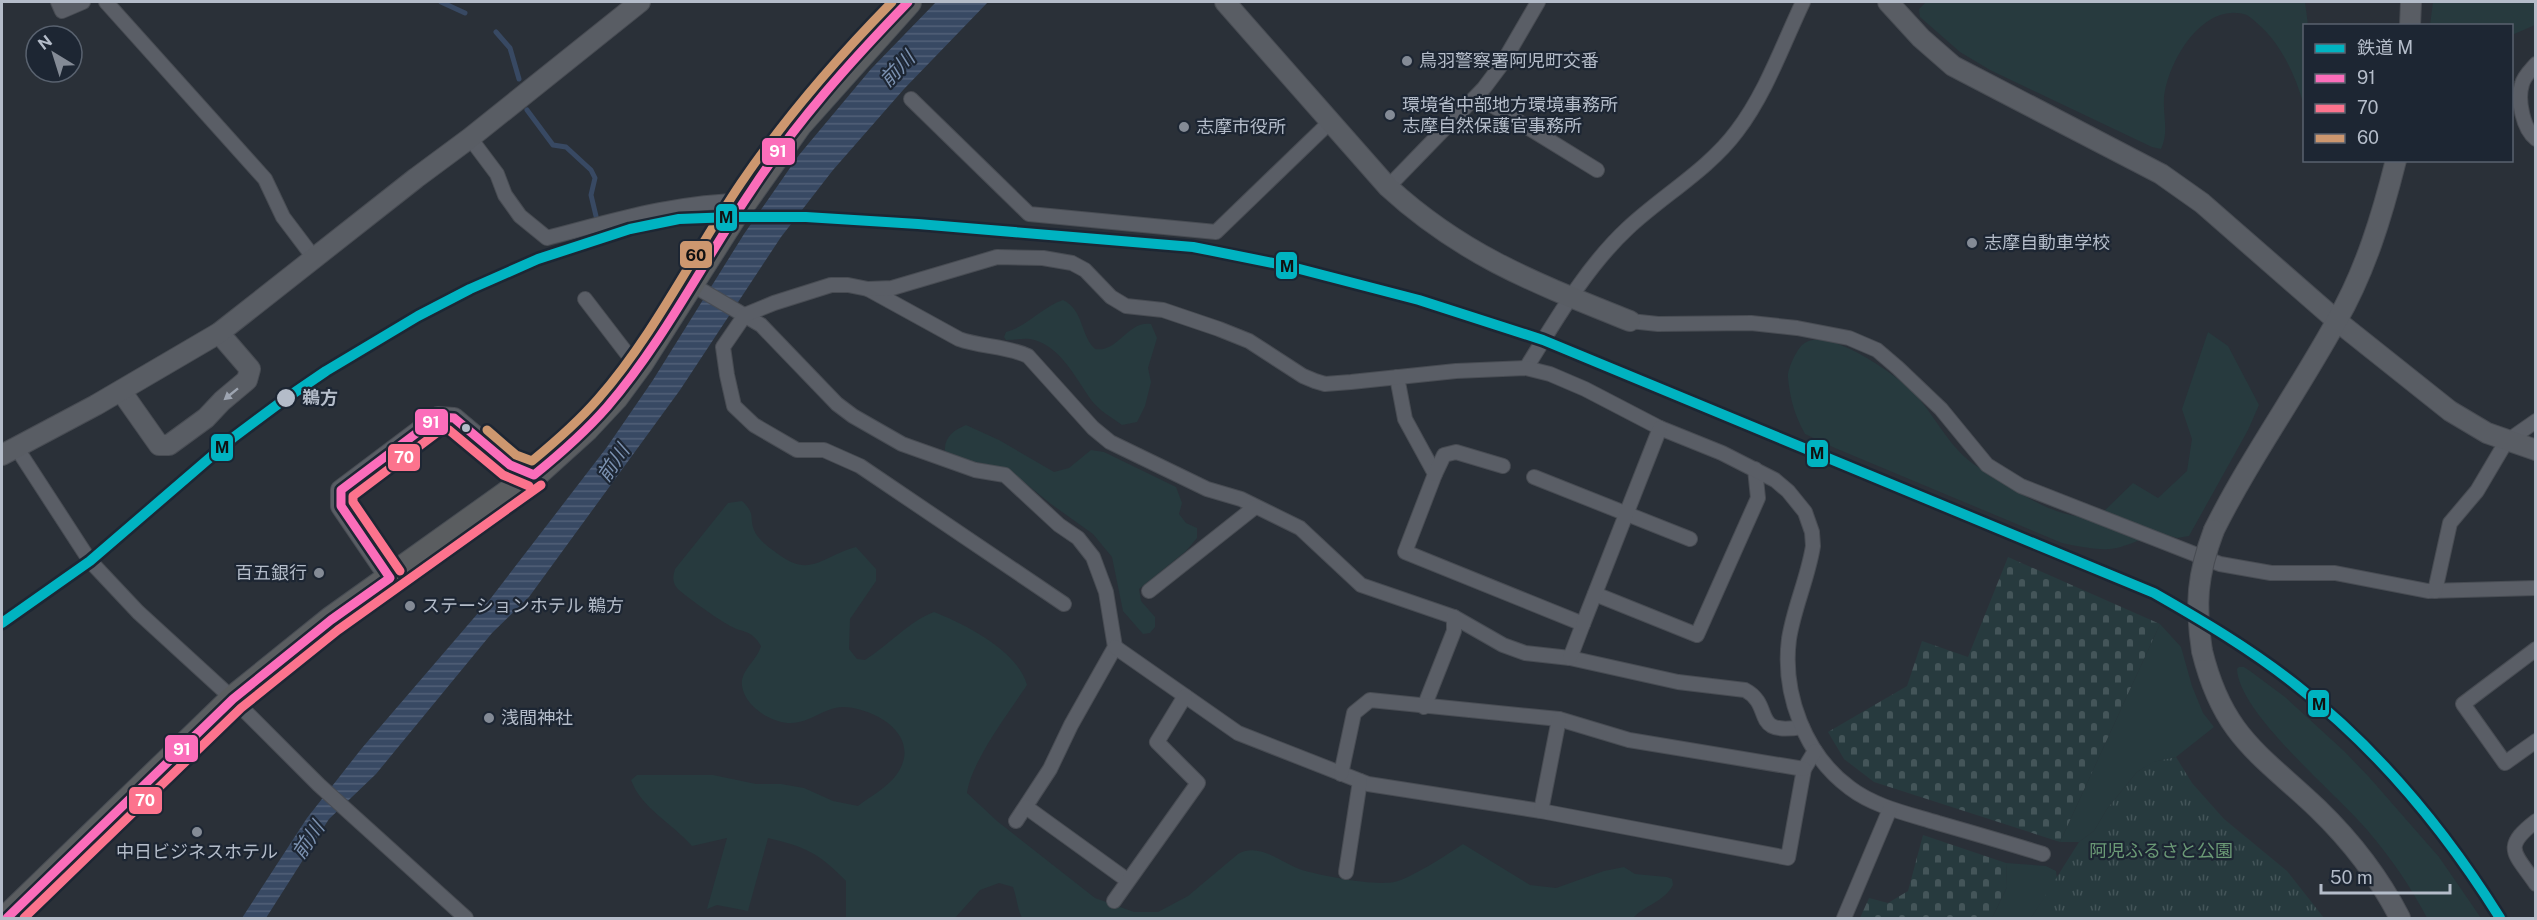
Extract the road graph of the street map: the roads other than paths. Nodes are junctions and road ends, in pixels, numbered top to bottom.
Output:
1 (58, 2) edge
2 (83, 2) edge
3 (106, 2) edge
4 (640, 2) edge
5 (908, 2) edge
6 (1225, 2) edge
7 (1538, 2) edge
8 (1803, 2) edge
9 (1888, 2) edge
10 (2411, 2) edge
11 (2410, 24) edge
12 (2535, 63) edge
13 (1477, 96) junction
14 (910, 99) dead end
15 (1330, 122) junction
16 (470, 138) junction
17 (2535, 139) edge
18 (2396, 162) edge
19 (1597, 170) dead end
20 (1388, 187) junction
21 (745, 201) junction
22 (520, 216) junction
23 (528, 230) dead end
24 (314, 258) junction
25 (698, 288) junction
26 (868, 289) junction
27 (1571, 297) junction
28 (585, 299) dead end
29 (741, 313) junction
30 (1630, 321) joint
31 (2337, 321) junction
32 (219, 333) junction
33 (640, 363) junction
34 (1526, 368) junction
35 (1397, 377) junction
36 (121, 391) junction
37 (2535, 422) edge
38 (1660, 428) junction
39 (2506, 442) junction
40 (2535, 450) edge
41 (9, 451) edge
42 (1503, 466) dead end
43 (1755, 469) junction
44 (1436, 474) junction
45 (534, 475) junction
46 (1534, 477) dead end
47 (1255, 507) junction
48 (1626, 512) junction
49 (1690, 539) dead end
50 (390, 578) junction
51 (2535, 588) edge
52 (1149, 591) dead end
53 (2435, 591) junction
54 (1595, 594) junction
55 (1064, 604) dead end
56 (1454, 617) junction
57 (1583, 624) junction
58 (1115, 647) junction
59 (2533, 656) edge
60 (1570, 658) junction
61 (1185, 696) junction
62 (233, 699) junction
63 (1424, 707) junction
64 (1559, 719) junction
65 (1802, 727) junction
66 (2535, 741) edge
67 (1815, 751) junction
68 (1804, 769) junction
69 (1341, 774) junction
70 (1360, 781) junction
71 (1026, 807) junction
72 (1890, 809) junction
73 (1541, 812) junction
74 (2535, 820) edge
75 (1016, 821) dead end
76 (2043, 854) dead end
77 (1346, 872) dead end
78 (1127, 880) junction
79 (2535, 884) edge
80 (1114, 900) dead end
81 (7, 918) edge
82 (466, 918) edge
83 (1844, 918) edge
84 (2400, 918) edge

1 - 2 street
3 - 24 street
4 - 16 street
5 - 21 highway
6 - 15 street
7 - 13 street
8 - 27 street
9 - 31 street
10 - 11 street
12 - 17 street
13 - 19 street
13 - 20 street
14 - 15 street
15 - 20 street
16 - 22 street
16 - 24 street
18 - 31 street
20 - 27 street
21 - 22 street
21 - 25 highway
22 - 23 street
24 - 32 street
25 - 29 street
25 - 33 highway
26 - 29 street
26 - 35 street
26 - 47 street
27 - 30 street
27 - 34 street
28 - 33 street
29 - 55 street
29 - 58 street
30 - 53 street
31 - 39 street
31 - 84 street, bridge
32 - 36 street
32 -> 36 street
33 - 45 highway
34 - 35 street
34 - 38 street
35 - 44 street
36 - 41 street
37 - 39 street
38 - 43 street
38 - 48 street
39 - 40 street
39 - 53 street
41 - 62 street
42 - 44 street
43 - 54 street
43 - 65 street
44 - 57 street
45 - 50 highway
45 - 50 street
46 - 48 street
47 - 52 street
47 - 56 street
48 - 49 street
48 - 54 street
50 - 62 highway
51 - 53 street
54 - 57 street
56 - 60 street
56 - 63 street
57 - 60 street
58 - 61 street
58 - 71 street
59 - 66 street
60 - 65 street
61 - 69 street
61 - 78 street
62 - 81 highway
62 - 82 street
63 - 64 street
63 - 69 street
64 - 68 street
64 - 73 street
65 - 67 street
67 - 68 street
67 - 72 street
68 - 73 street
69 - 70 street
70 - 73 street
70 - 77 street
71 - 75 street
71 - 78 street
72 - 76 street
72 - 83 street
74 - 79 street
78 - 80 street

